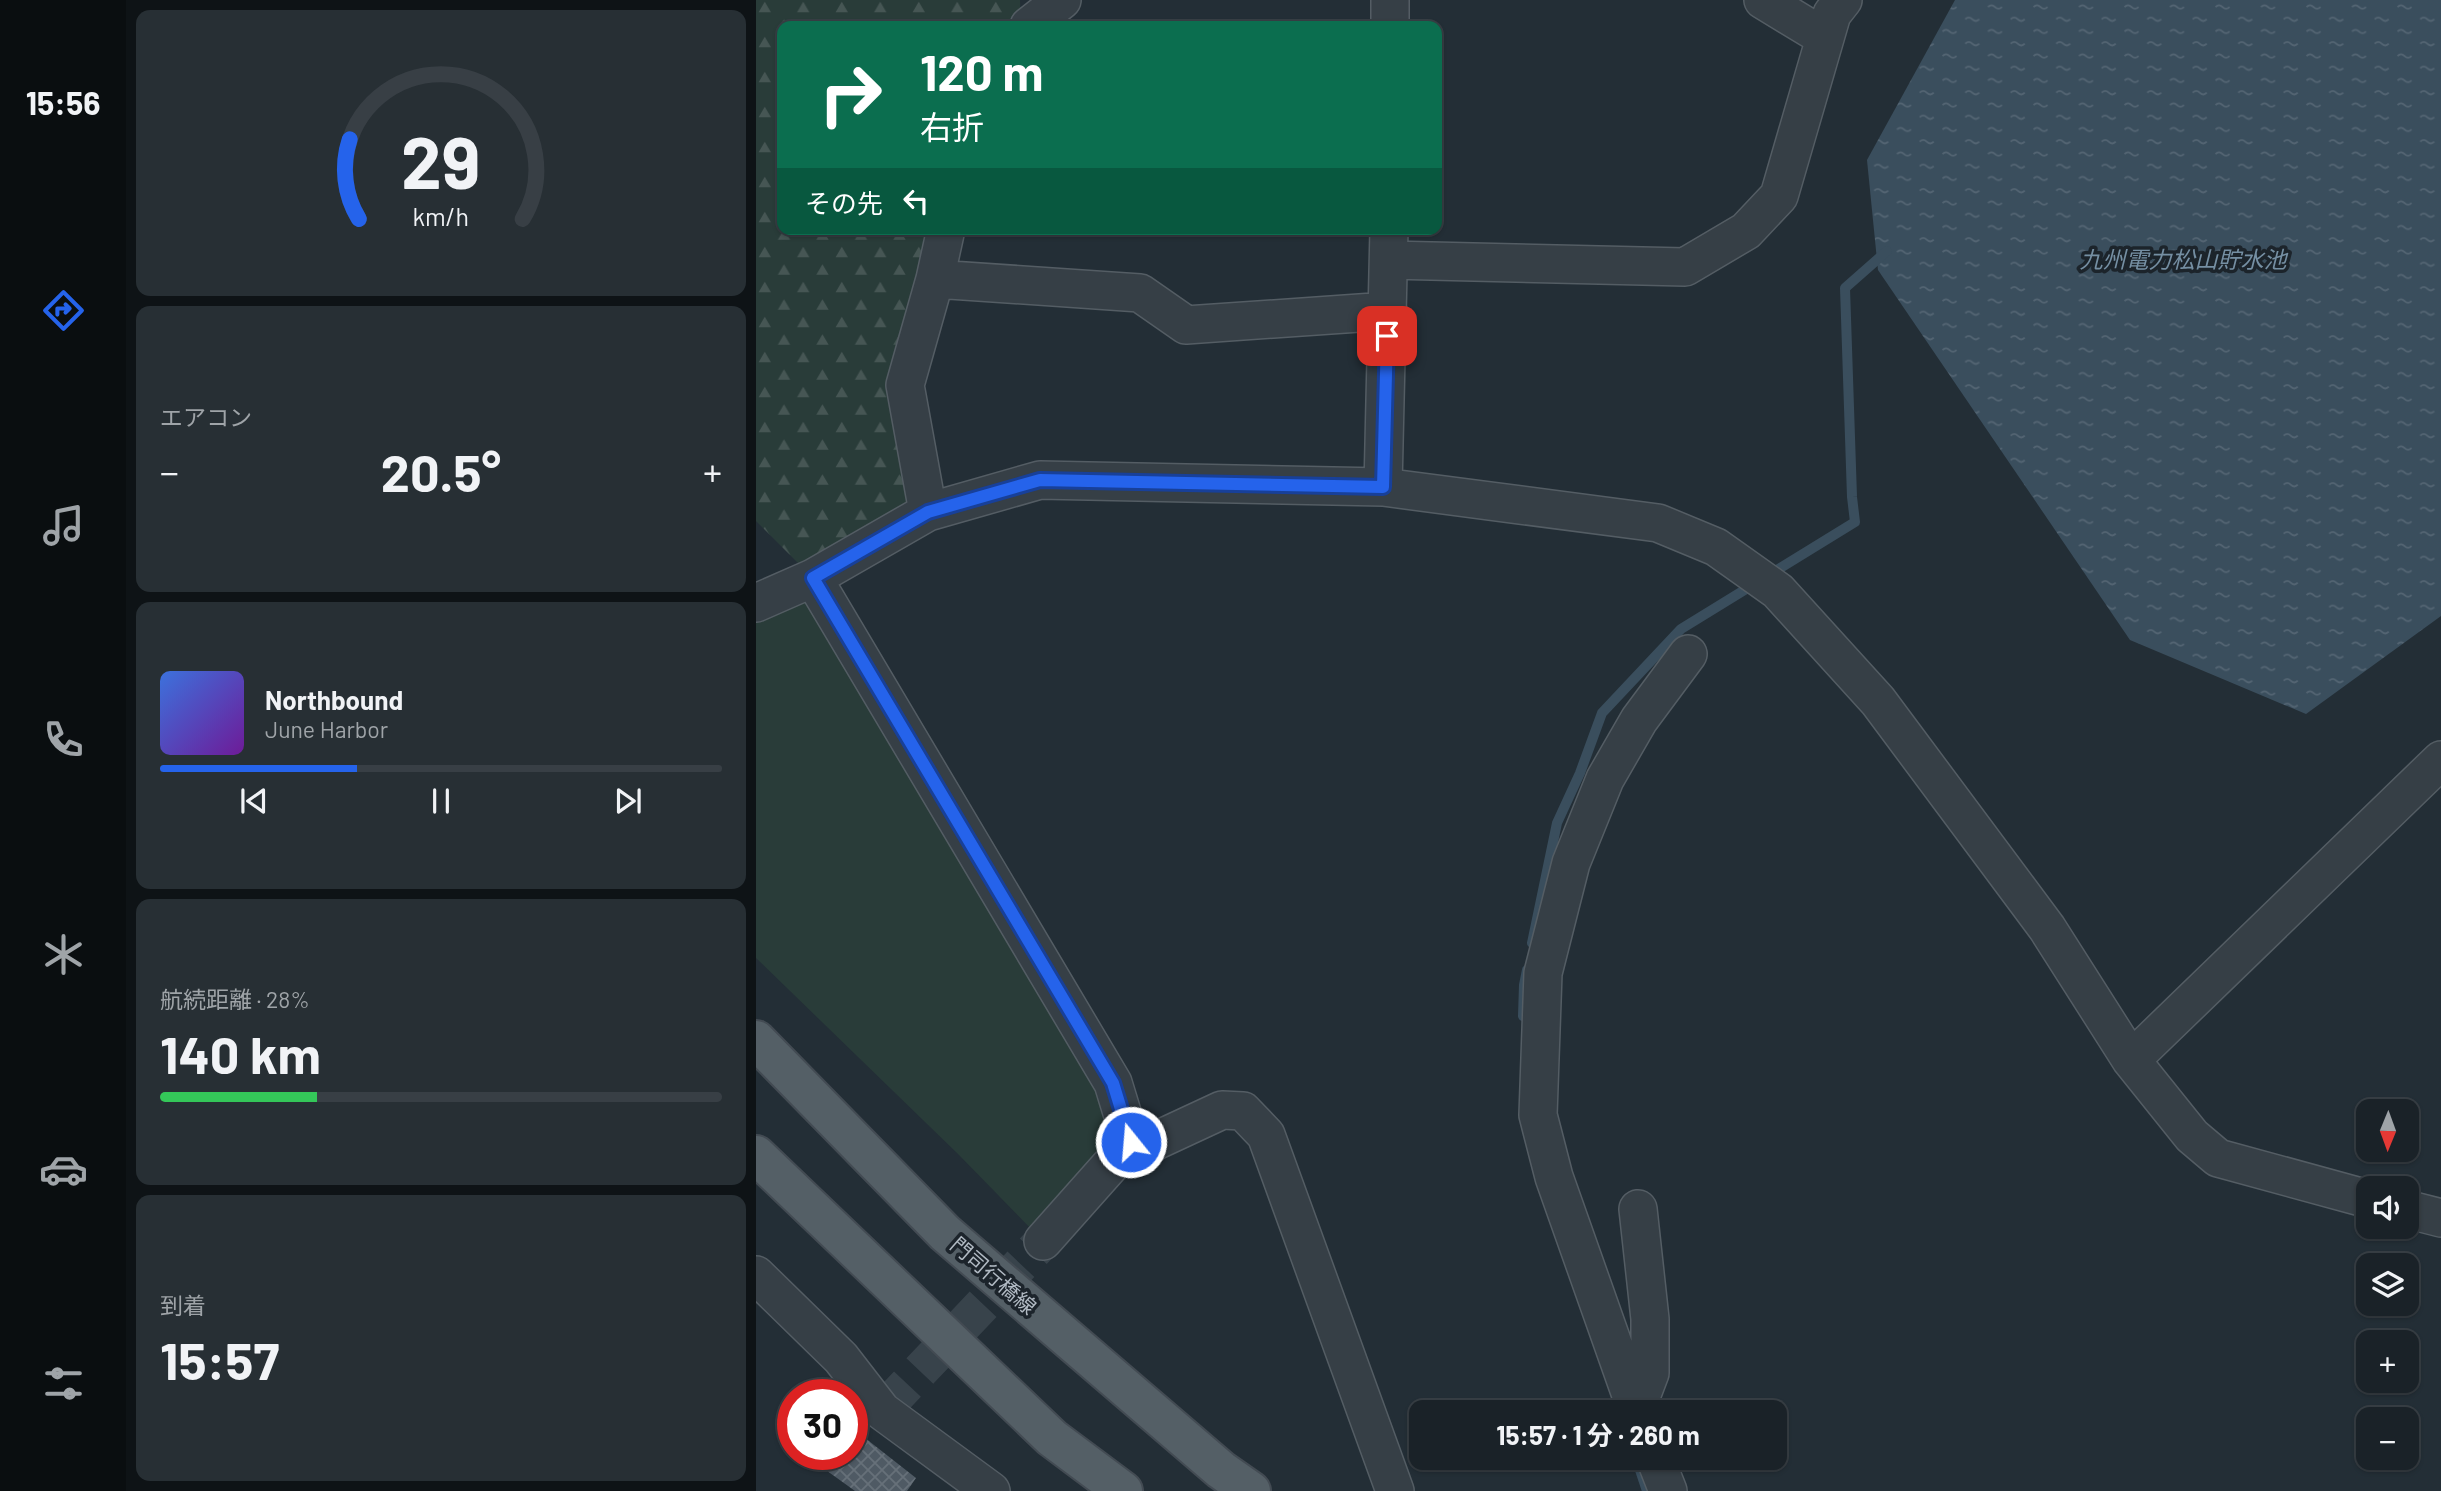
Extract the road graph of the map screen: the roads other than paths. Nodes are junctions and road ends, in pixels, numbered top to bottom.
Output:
1 (1062, 0) edge
2 (1390, 0) edge
3 (1763, 0) edge
4 (1843, 0) edge
5 (1035, 21) edge
6 (1390, 21) edge
7 (1824, 37) junction
8 (945, 235) edge
9 (1389, 245) edge
10 (935, 279) junction
11 (1388, 311) junction
12 (1383, 487) junction
13 (928, 512) junction
14 (813, 578) junction
15 (756, 603) edge
16 (1688, 654) dead end
17 (2441, 760) edge
18 (756, 1040) edge
19 (2131, 1060) junction
20 (1131, 1142) junction
21 (756, 1155) edge
22 (2356, 1196) edge
23 (1637, 1209) dead end
24 (2419, 1212) edge
25 (2441, 1218) edge
26 (1043, 1241) tunnel mouth
27 (756, 1275) edge
28 (1633, 1400) edge
29 (1641, 1400) edge
30 (1660, 1470) edge
31 (991, 1491) edge
32 (1123, 1491) edge
33 (1251, 1491) edge
34 (1395, 1491) edge
35 (1668, 1491) edge

1 - 5 street
2 - 6 street
3 - 7 street
4 - 7 street
7 - 9 street
8 - 10 street
9 - 11 street
10 - 11 street
10 - 13 street
11 - 12 street
12 - 13 street
12 - 19 street
13 - 14 street
14 - 15 street
14 - 20 street
16 - 28 street
17 - 19 street
18 - 33 main road, 門司行橋線
19 - 22 street
20 - 26 street
20 - 34 street
21 - 32 main road
23 - 29 street
24 - 25 street
27 - 31 street
30 - 35 street

